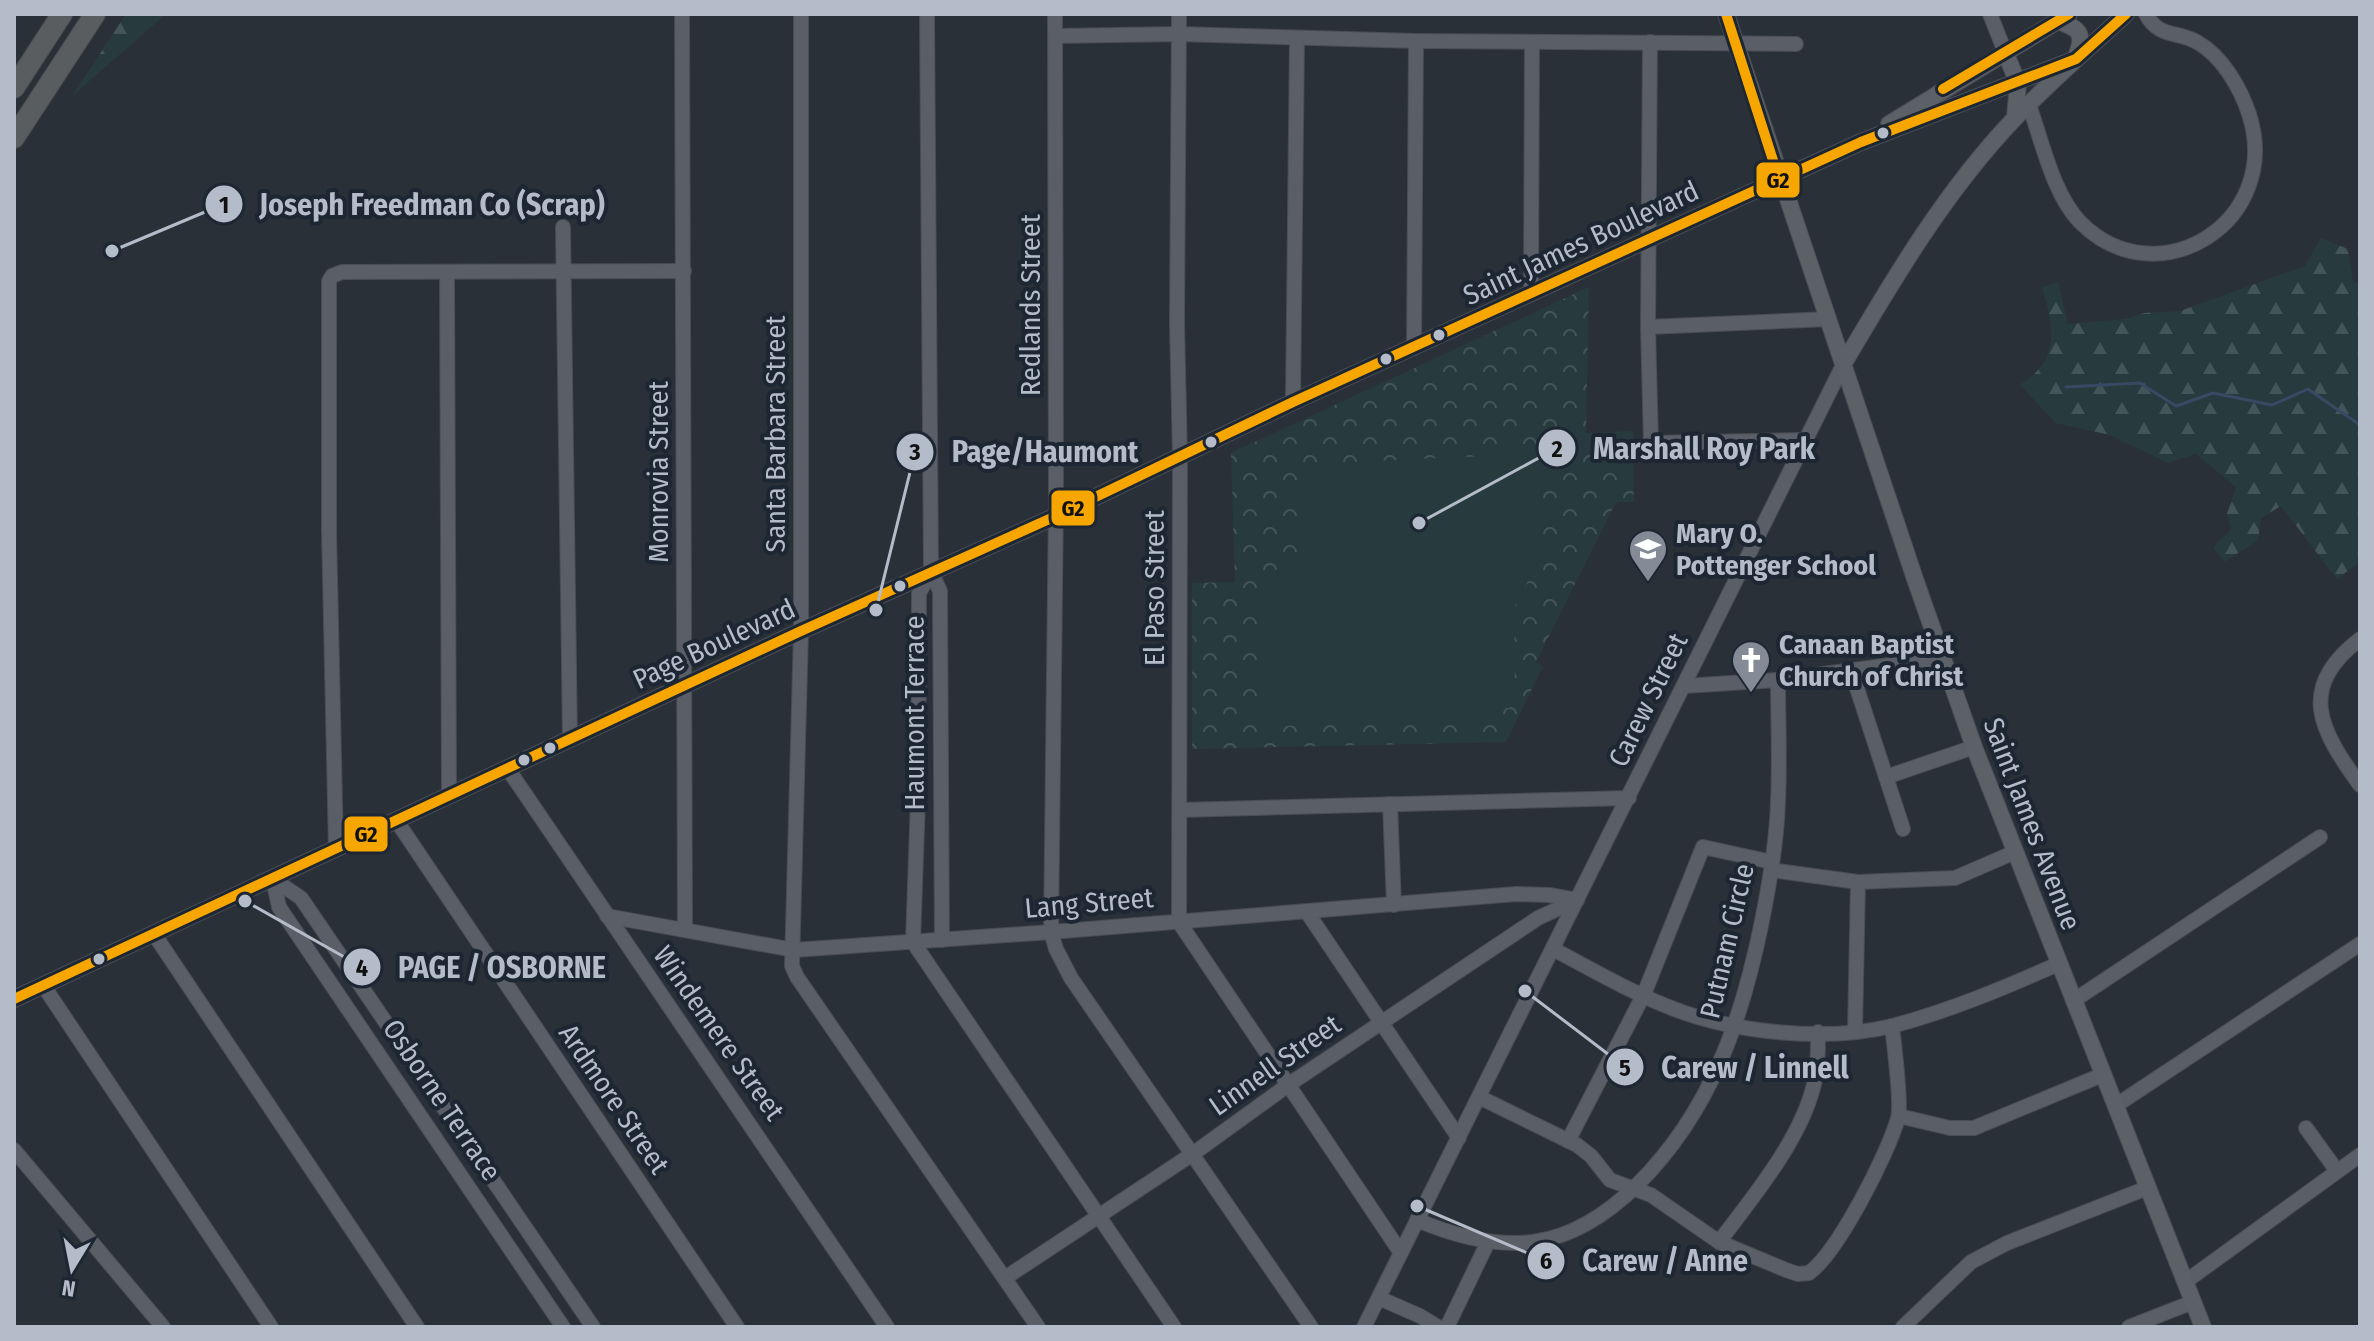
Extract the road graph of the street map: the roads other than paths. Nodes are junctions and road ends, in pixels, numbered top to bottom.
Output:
1 (62, 14) edge
2 (95, 14) edge
3 (682, 14) edge
4 (801, 14) edge
5 (927, 14) edge
6 (1055, 14) edge
7 (1179, 14) edge
8 (1726, 14) edge
9 (1990, 14) edge
10 (2126, 14) edge
11 (2146, 14) edge
12 (2063, 17) edge
13 (1179, 34) junction
14 (1055, 36) junction
15 (1297, 38) junction
16 (1416, 41) junction
17 (1532, 42) junction
18 (1650, 42) junction
19 (1736, 43) junction
20 (1796, 44) dead end
21 (2005, 52) junction
22 (2076, 59) junction
23 (2018, 83) junction
24 (14, 88) edge
25 (2029, 105) junction
26 (2015, 118) junction
27 (14, 138) edge
28 (1861, 142) junction
29 (1779, 179) junction
30 (563, 227) dead end
31 (1650, 239) junction
32 (684, 271) junction
33 (565, 273) junction
34 (447, 274) junction
35 (1531, 294) junction
36 (1829, 319) junction
37 (1648, 327) junction
38 (1414, 348) junction
39 (1844, 363) junction
40 (1293, 402) junction
41 (1804, 440) junction
42 (1180, 458) junction
43 (1056, 516) junction
44 (931, 572) junction
45 (801, 631) junction
46 (2360, 639) edge
47 (1942, 658) junction
48 (1851, 670) junction
49 (1778, 680) junction
50 (1684, 686) junction
51 (684, 687) junction
52 (570, 740) junction
53 (1974, 747) junction
54 (508, 769) junction
55 (940, 774) junction
56 (918, 775) junction
57 (1886, 777) junction
58 (2359, 782) edge
59 (449, 794) junction
60 (1629, 798) junction
61 (1390, 804) junction
62 (1180, 810) junction
63 (396, 820) junction
64 (1903, 829) dead end
65 (2320, 837) dead end
66 (336, 849) junction
67 (2015, 852) junction
68 (1772, 866) junction
69 (273, 879) junction
70 (1858, 882) junction
71 (1577, 900) junction
72 (1394, 905) junction
73 (1307, 912) junction
74 (607, 916) junction
75 (1179, 922) junction
76 (685, 930) junction
77 (1051, 932) junction
78 (154, 934) junction
79 (942, 940) junction
80 (913, 942) junction
81 (2360, 944) edge
82 (1553, 949) junction
83 (794, 950) junction
84 (338, 955) junction
85 (2058, 964) junction
86 (319, 967) junction
87 (43, 985) junction
88 (1644, 994) junction
89 (14, 999) edge
90 (2073, 1001) junction
91 (1381, 1023) junction
92 (1735, 1026) junction
93 (1892, 1026) junction
94 (1855, 1031) junction
95 (1818, 1032) junction
96 (408, 1057) junction
97 (388, 1068) junction
98 (2102, 1075) junction
99 (425, 1082) junction
100 (1288, 1085) junction
101 (406, 1093) junction
102 (1479, 1097) junction
103 (2115, 1106) junction
104 (1899, 1116) junction
105 (2306, 1128) dead end
106 (1459, 1138) junction
107 (1568, 1141) junction
108 (14, 1150) edge
109 (1194, 1153) junction
110 (2360, 1155) edge
111 (482, 1165) junction
112 (2337, 1171) junction
113 (463, 1177) junction
114 (2147, 1188) junction
115 (1633, 1189) junction
116 (501, 1191) junction
117 (481, 1203) junction
118 (1099, 1216) junction
119 (1417, 1220) junction
120 (1488, 1242) junction
121 (1719, 1242) junction
122 (1401, 1253) junction
123 (555, 1271) junction
124 (1005, 1278) junction
125 (2185, 1282) junction
126 (535, 1285) junction
127 (573, 1297) junction
128 (1379, 1298) junction
129 (2193, 1302) junction
130 (552, 1310) junction
131 (884, 1326) edge
132 (163, 1327) edge
133 (271, 1327) edge
134 (417, 1327) edge
135 (563, 1327) edge
136 (593, 1327) edge
137 (737, 1327) edge
138 (1038, 1327) edge
139 (1174, 1327) edge
140 (1311, 1327) edge
141 (1364, 1327) edge
142 (1438, 1327) edge
143 (1447, 1327) edge
144 (1903, 1327) edge
145 (2129, 1327) edge
146 (2203, 1327) edge

1 - 24 highway
2 - 27 highway
3 - 32 street, Monrovia Street
4 - 45 street, Santa Barbara Street
5 - 44 street
6 - 14 street, Redlands Street
7 - 13 street, El Paso Street
8 - 19 main road, Saint James Avenue
9 - 21 street
10 - 22 main road, Carew Street
11 - 25 street
12 - 21 main road
12 - 22 main road
13 - 14 street
13 - 15 street
13 - 42 street, El Paso Street
14 - 43 street, Redlands Street
15 - 16 street
15 - 40 street
16 - 17 street
16 - 38 street
17 - 18 street
17 - 35 street
18 - 19 street
18 - 31 street
19 - 20 street
19 - 29 main road, Saint James Avenue
21 - 23 main road
21 - 28 main road, Saint James Boulevard
22 - 23 main road, Saint James Boulevard
22 - 25 main road, Carew Street
23 - 26 main road
23 - 28 main road, Saint James Boulevard
25 - 26 main road, Carew Street
26 - 39 main road, Carew Street
28 - 29 main road, Saint James Boulevard
29 - 31 main road, Saint James Boulevard
29 - 36 main road, Saint James Avenue
30 - 33 street
31 - 35 main road, Saint James Boulevard
31 - 37 street
32 - 33 street
32 - 51 street, Monrovia Street
33 - 34 street
33 - 52 street
34 - 59 street
34 - 66 street
35 - 38 main road, Saint James Boulevard
36 - 37 street
36 - 39 main road, Saint James Avenue
37 - 41 street
38 - 40 main road, Saint James Boulevard
39 - 41 street, Carew Street
39 - 47 main road, Saint James Avenue
40 - 42 main road, Saint James Boulevard
41 - 50 street, Carew Street
42 - 43 main road, Saint James Boulevard
42 - 62 street, El Paso Street
43 - 44 main road, Saint James Boulevard
43 - 77 street, Redlands Street
44 - 45 main road, Page Boulevard
44 - 55 street, Haumont Terrace
44 - 56 street, Haumont Terrace
45 - 51 main road, Page Boulevard
45 - 83 street, Santa Barbara Street
46 - 58 street
47 - 48 street
47 - 53 main road, Saint James Avenue
48 - 49 street
48 - 57 street
49 - 50 street
49 - 68 street, Putnam Circle
50 - 60 street, Carew Street
51 - 52 main road, Page Boulevard
51 - 76 street, Monrovia Street
52 - 54 main road, Page Boulevard
53 - 57 street
53 - 67 main road, Saint James Avenue
54 - 59 main road, Page Boulevard
54 - 74 street, Windemere Street
55 - 56 street
55 - 79 street, Haumont Terrace
56 - 80 street, Haumont Terrace
57 - 64 street
59 - 63 main road, Page Boulevard
60 - 61 street
60 - 71 street, Carew Street
61 - 62 street
61 - 72 street
62 - 75 street, El Paso Street
63 - 66 main road, Page Boulevard
63 - 137 street, Ardmore Street
65 - 90 street
66 - 69 main road, Page Boulevard
67 - 70 street
67 - 85 main road, Saint James Avenue
68 - 70 street
68 - 88 street
68 - 92 street, Putnam Circle
69 - 78 main road, Page Boulevard
69 - 84 street, Osborne Terrace
69 - 86 street, Osborne Terrace
70 - 94 street
71 - 72 street, Lang Street
71 - 82 street, Carew Street
71 - 91 street, Linnell Street
72 - 73 street, Lang Street
73 - 75 street, Lang Street
73 - 91 street
74 - 76 street, Lang Street
74 - 131 street, Windemere Street
75 - 77 street, Lang Street
75 - 100 street
76 - 83 street, Lang Street
77 - 79 street, Lang Street
77 - 109 street
78 - 87 main road, Page Boulevard
78 - 134 street
79 - 80 street, Lang Street
80 - 83 street, Lang Street
80 - 118 street
81 - 103 street
82 - 88 street
82 - 102 street, Carew Street
83 - 124 street, Santa Barbara Street
84 - 86 street
84 - 96 street, Osborne Terrace
85 - 90 main road, Saint James Avenue
85 - 93 street
86 - 97 street, Osborne Terrace
87 - 89 main road, Page Boulevard
87 - 133 street
88 - 92 street
88 - 107 street
90 - 98 main road, Saint James Avenue
91 - 100 street, Linnell Street
91 - 106 street
92 - 95 street
92 - 115 street, Putnam Circle
93 - 94 street
93 - 104 street
94 - 95 street
95 - 121 street
96 - 97 street
96 - 99 street, Osborne Terrace
97 - 101 street, Osborne Terrace
98 - 103 main road, Saint James Avenue
98 - 104 street
99 - 101 street
99 - 111 street, Osborne Terrace
100 - 109 street, Linnell Street
100 - 122 street
101 - 113 street, Osborne Terrace
102 - 106 street, Carew Street
102 - 107 street
103 - 114 main road, Saint James Avenue
104 - 121 street
105 - 112 street
106 - 119 street, Carew Street
107 - 115 street
108 - 132 street
109 - 118 street, Linnell Street
109 - 140 street
110 - 112 street
111 - 113 street
111 - 116 street, Osborne Terrace
112 - 125 street
113 - 117 street, Osborne Terrace
114 - 125 main road, Saint James Avenue
114 - 144 street
115 - 120 street, Putnam Circle
115 - 121 street
116 - 117 street
116 - 123 street, Osborne Terrace
117 - 126 street, Osborne Terrace
118 - 124 street, Linnell Street
118 - 139 street
119 - 120 street, Putnam Circle
119 - 122 street, Carew Street
120 - 143 street
122 - 128 street, Carew Street
123 - 126 street
123 - 127 street, Osborne Terrace
124 - 138 street, Santa Barbara Street
125 - 129 main road, Saint James Avenue
126 - 130 street, Osborne Terrace
127 - 130 street
127 - 136 street, Osborne Terrace
128 - 141 street, Carew Street
128 - 142 street
129 - 145 street
129 - 146 main road, Saint James Avenue
130 - 135 street, Osborne Terrace

